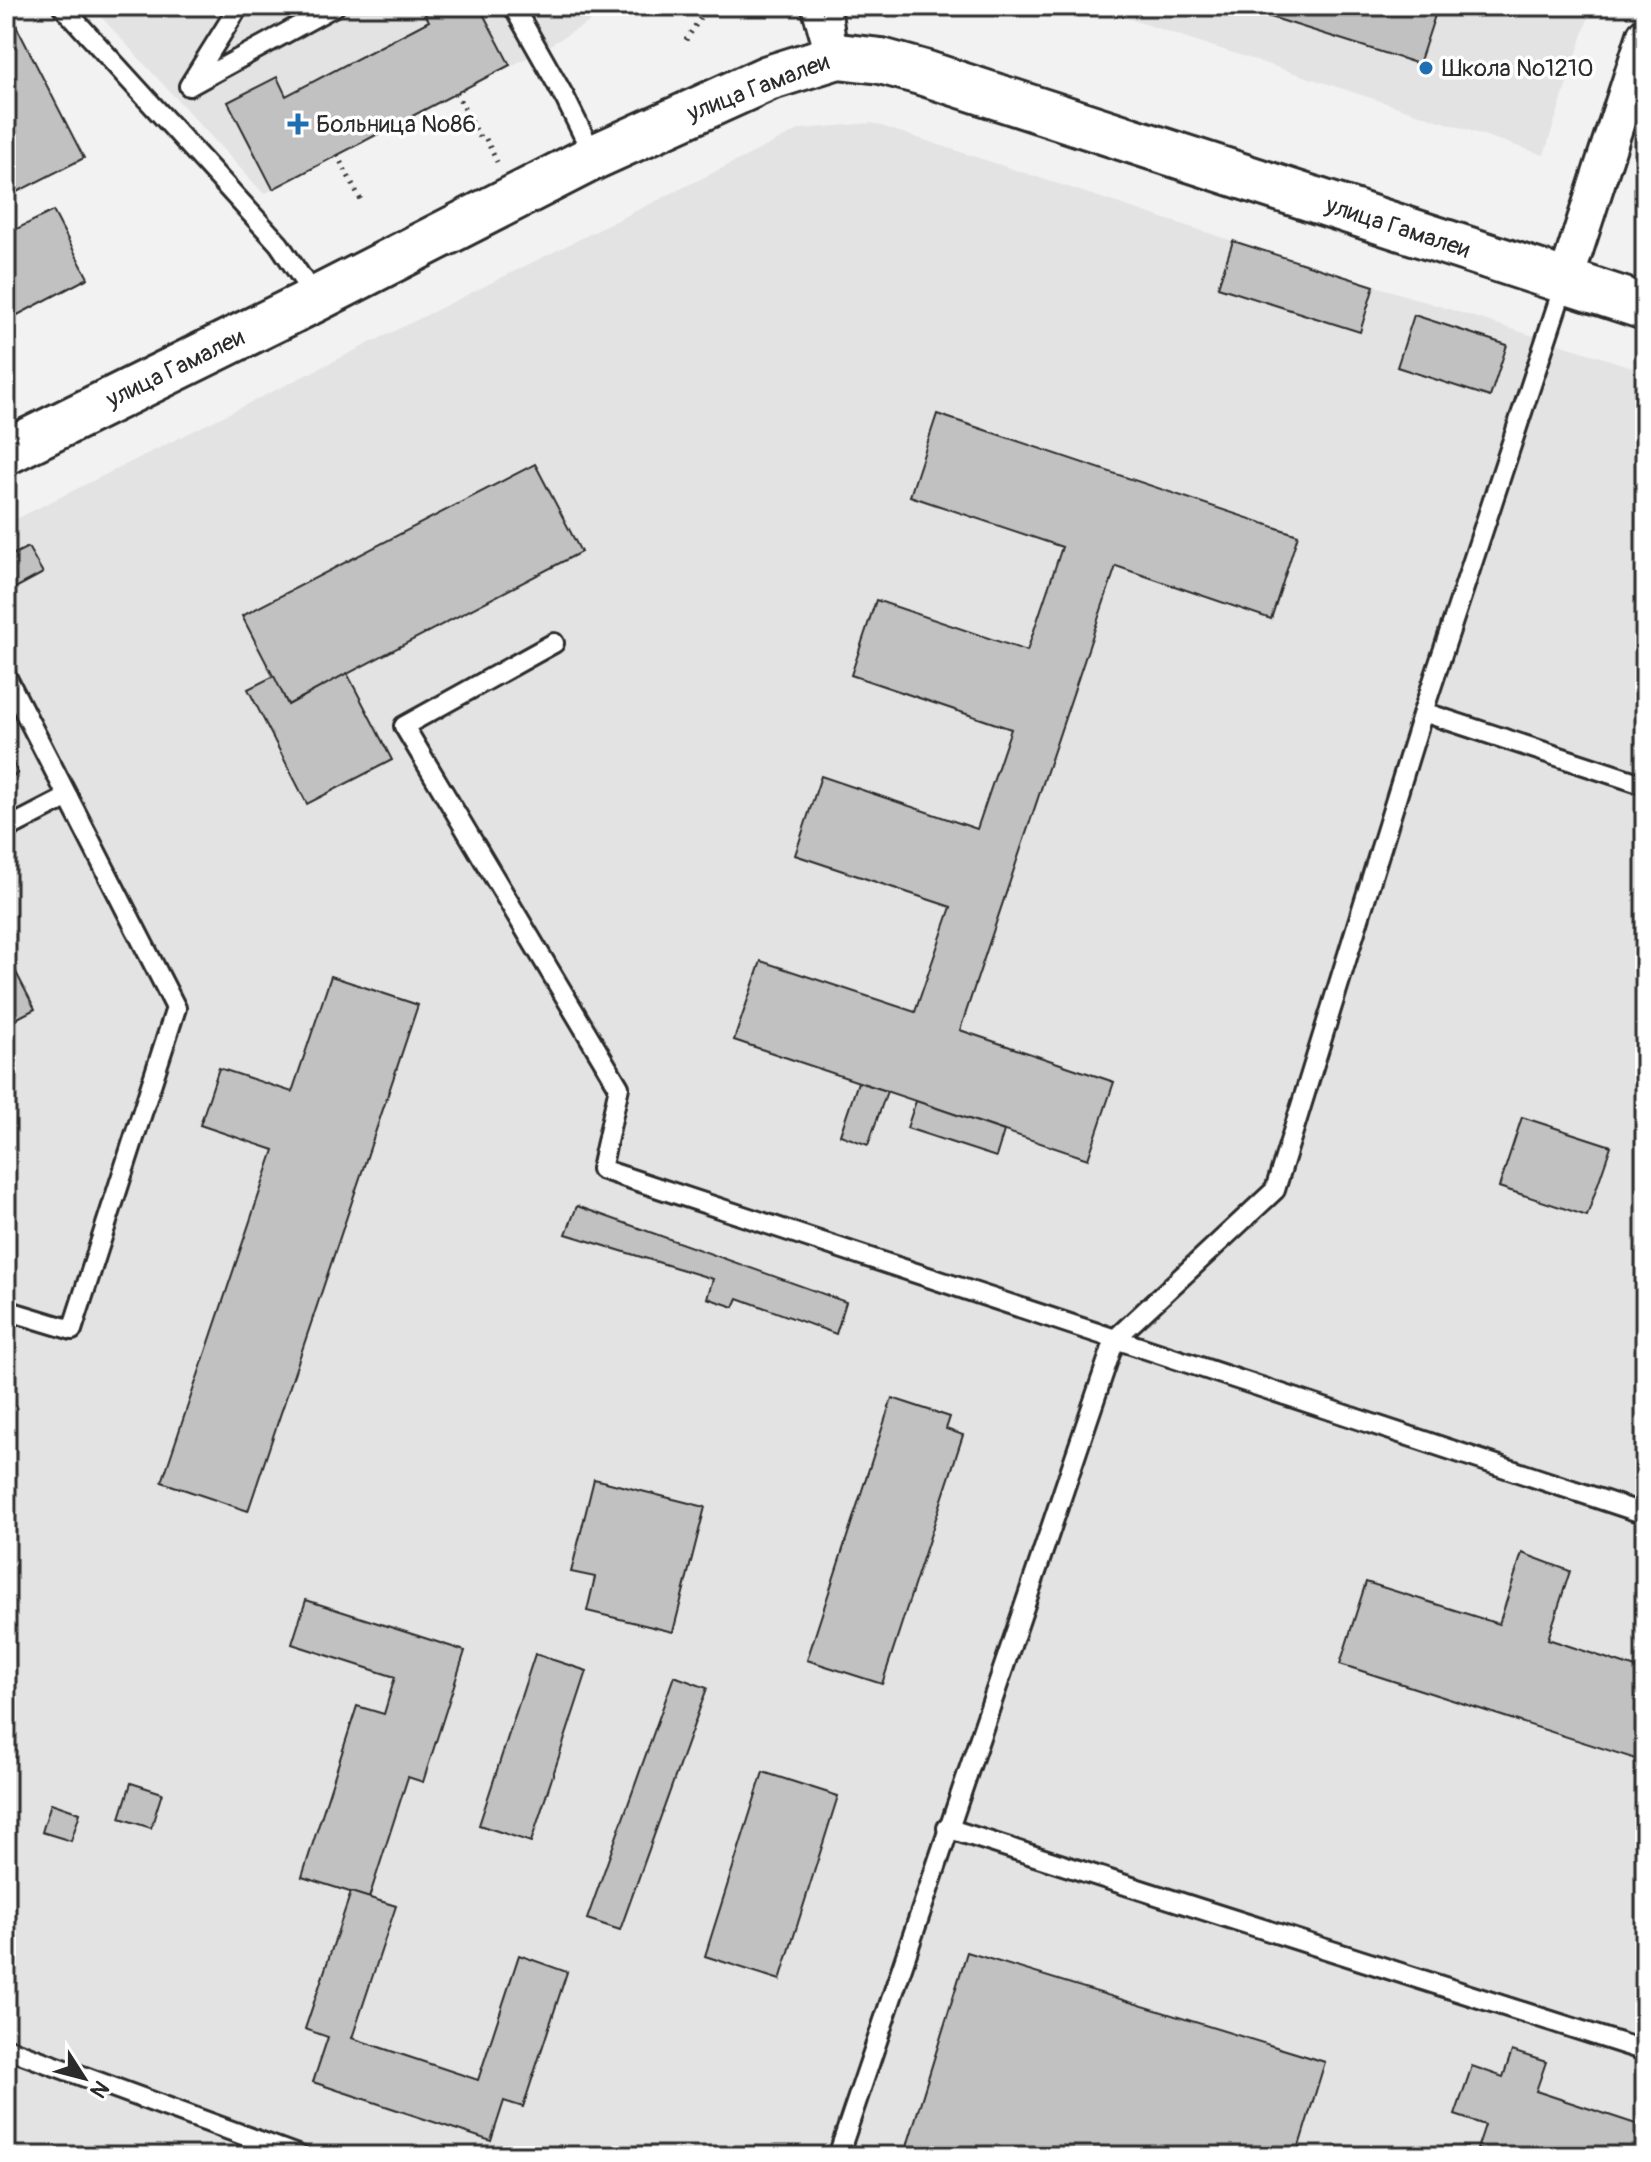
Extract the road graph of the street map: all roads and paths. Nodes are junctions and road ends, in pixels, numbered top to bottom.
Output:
1 (62, 6) edge
2 (239, 6) edge
3 (335, 6) edge
4 (513, 6) edge
5 (708, 6) edge
6 (811, 6) edge
7 (831, 6) edge
8 (1645, 35) edge
9 (686, 40) dead end
10 (832, 58) junction
11 (456, 93) dead end
12 (482, 141) dead end
13 (337, 155) dead end
14 (594, 157) junction
15 (362, 202) dead end
16 (1565, 282) junction
17 (316, 299) junction
18 (1645, 307) edge
19 (6, 452) edge
20 (554, 643) dead end
21 (6, 676) edge
22 (1423, 712) junction
23 (1645, 785) edge
24 (68, 797) junction
25 (6, 829) edge
26 (6, 1310) edge
27 (1115, 1339) junction
28 (1645, 1514) edge
29 (947, 1828) junction
30 (6, 2048) edge
31 (1645, 2051) edge
32 (300, 2156) edge
33 (838, 2156) edge

1 - 17 lane
2 - 3 lane
4 - 14 lane
5 - 9 path
6 - 10 lane
7 - 10 lane
8 - 16 street
10 - 14 street, улица Гамалеи
10 - 16 street, улица Гамалеи
11 - 12 path
13 - 15 path
14 - 17 street, улица Гамалеи
16 - 18 street, улица Гамалеи
16 - 22 lane
17 - 19 street, улица Гамалеи
20 - 27 lane
21 - 24 lane
22 - 23 lane
22 - 27 lane
24 - 25 lane
24 - 26 lane
27 - 28 lane
27 - 29 lane
29 - 31 lane
29 - 33 lane
30 - 32 lane

